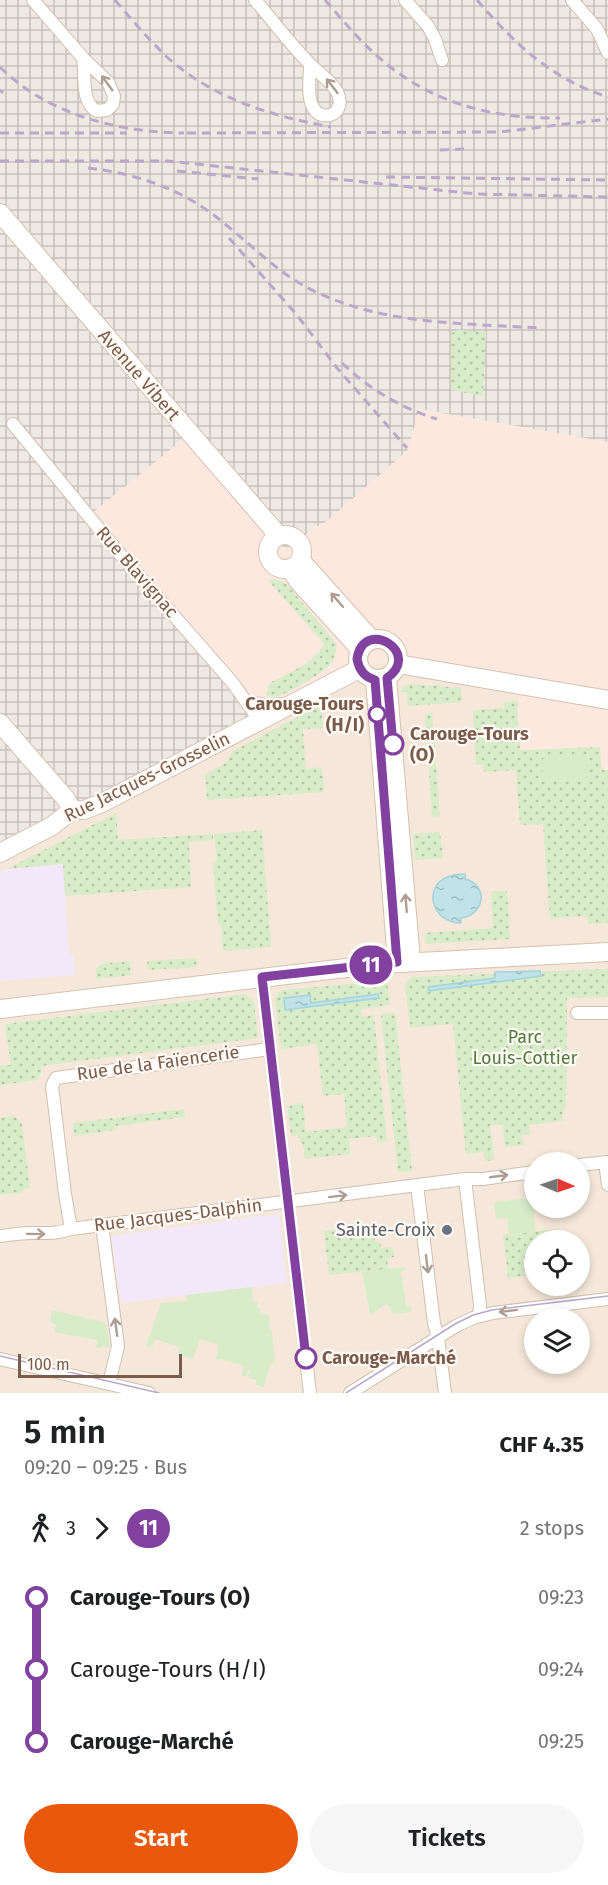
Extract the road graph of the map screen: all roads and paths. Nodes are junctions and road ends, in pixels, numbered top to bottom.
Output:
1 (33, 0) edge
2 (255, 0) edge
3 (405, 0) edge
4 (572, 0) edge
5 (608, 53) edge
6 (83, 58) dead end
7 (442, 60) dead end
8 (310, 65) dead end
9 (0, 213) edge
10 (0, 232) edge
11 (13, 424) dead end
12 (274, 540) junction
13 (295, 565) junction
14 (366, 645) junction
15 (360, 669) junction
16 (387, 674) junction
17 (608, 700) edge
18 (246, 701) junction
19 (292, 703) junction
20 (260, 721) junction
21 (0, 723) edge
22 (72, 810) junction
23 (0, 853) edge
24 (608, 952) edge
25 (404, 962) junction
26 (262, 977) junction
27 (0, 1009) edge
28 (577, 1013) dead end
29 (608, 1013) edge
30 (270, 1049) junction
31 (607, 1162) edge
32 (590, 1164) edge
33 (524, 1173) edge
34 (465, 1179) junction
35 (417, 1185) junction
36 (608, 1185) edge
37 (287, 1201) junction
38 (102, 1225) junction
39 (71, 1229) junction
40 (0, 1236) edge
41 (608, 1299) edge
42 (479, 1316) junction
43 (438, 1338) junction
44 (0, 1359) edge
45 (109, 1384) junction
46 (149, 1393) edge
47 (310, 1393) edge
48 (351, 1393) edge
49 (445, 1393) edge

1 - 6 street
2 - 8 street
3 - 7 street
4 - 5 street
9 - 12 main road, Avenue Vibert
10 - 12 main road, Avenue Vibert
11 - 18 street, Rue Blavignac
12 - 13 main road, Avenue Vibert
12 - 13 main road, Avenue Vibert
13 - 14 main road, Avenue Vibert
14 - 15 main road
14 - 16 main road
15 - 16 main road
15 - 19 main road, Rue Jacques-Grosselin
16 - 17 main road
16 - 25 main road
18 - 19 street
18 - 20 street, Rue Blavignac
19 - 20 main road, Rue Jacques-Grosselin
20 - 22 main road, Rue Jacques-Grosselin
21 - 22 main road
22 - 23 main road, Rue Jacques-Grosselin
24 - 25 main road
25 - 26 main road
26 - 27 main road
26 - 30 street
28 - 29 street
30 - 37 street
30 - 39 street, Rue de la Faïencerie
31 - 32 street
31 - 36 street
34 -> 33 street, Rue Jacques-Dalphin
34 - 35 street, Rue Jacques-Dalphin
34 - 42 street
37 -> 35 street, Rue Jacques-Dalphin
35 -> 43 street
37 - 38 street, Rue Jacques-Dalphin
37 - 47 street
38 - 39 street, Rue Jacques-Dalphin
45 -> 38 street
40 -> 39 street, Rue Jacques-Dalphin
41 -> 42 street
42 - 43 street
43 - 48 street
43 - 49 street
44 - 45 street
45 - 46 street

